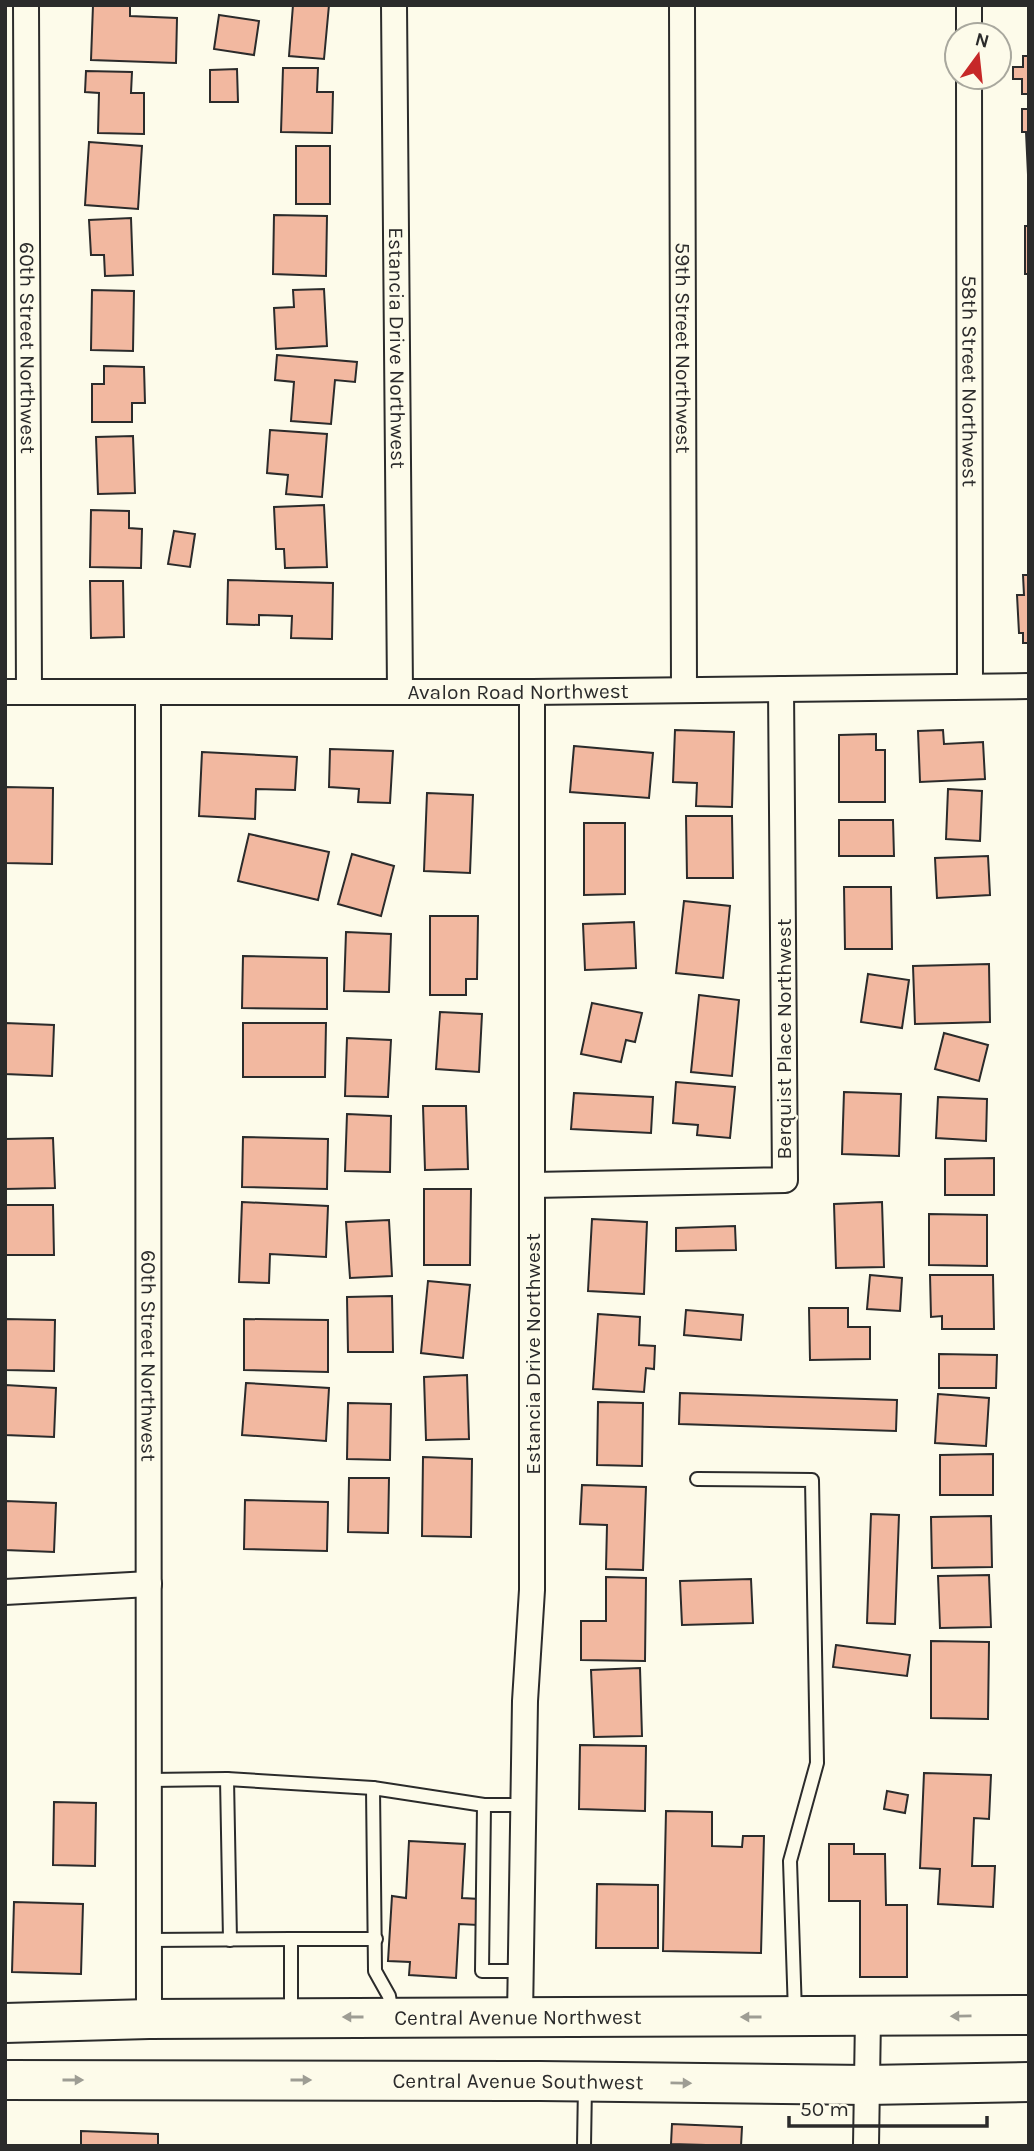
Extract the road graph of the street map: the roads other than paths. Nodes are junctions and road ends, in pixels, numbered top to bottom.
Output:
1 (26, 5) edge
2 (394, 5) edge
3 (682, 5) edge
4 (969, 91) edge
5 (1029, 685) edge
6 (970, 686) junction
7 (781, 689) junction
8 (400, 690) junction
9 (684, 690) junction
10 (17, 692) edge
11 (532, 692) junction
12 (148, 693) junction
13 (533, 1185) junction
14 (697, 1479) dead end
15 (149, 1584) junction
16 (5, 1592) edge
17 (227, 1779) junction
18 (150, 1780) junction
19 (373, 1788) junction
20 (484, 1805) junction
21 (523, 1805) junction
22 (290, 1939) junction
23 (376, 1939) junction
24 (149, 1940) junction
25 (230, 1940) junction
26 (520, 1970) junction
27 (1029, 2015) edge
28 (393, 2017) junction
29 (520, 2017) junction
30 (795, 2017) junction
31 (868, 2017) junction
32 (291, 2018) junction
33 (149, 2019) junction
34 (5, 2023) edge
35 (5, 2080) edge
36 (586, 2081) junction
37 (1029, 2082) edge
38 (867, 2085) junction
39 (584, 2146) edge
40 (866, 2146) edge

1 - 10 street, 60th Street Northwest
2 - 8 street, Estancia Drive Northwest
3 - 9 street, 59th Street Northwest
4 - 6 street, 58th Street Northwest
5 - 6 street, Avalon Road Northwest
6 - 7 street, Avalon Road Northwest
7 - 9 street, Avalon Road Northwest
7 - 13 street, Berquist Place Northwest
8 - 11 street, Avalon Road Northwest
8 - 12 street, Avalon Road Northwest
9 - 11 street, Avalon Road Northwest
10 - 12 street, Avalon Road Northwest
11 - 13 street, Estancia Drive Northwest
12 - 15 street, 60th Street Northwest
13 - 21 street, Estancia Drive Northwest
14 - 30 lane
15 - 16 street
15 - 18 street, 60th Street Northwest
17 - 18 lane
17 - 19 lane
17 - 25 lane
18 - 24 street, 60th Street Northwest
19 - 20 lane
19 - 23 lane
20 - 21 lane
20 - 26 lane
21 - 26 street, Estancia Drive Northwest
22 - 23 lane
22 - 25 lane
22 - 32 lane
23 - 28 lane
24 - 25 lane
24 - 33 street, 60th Street Northwest
26 - 29 street, Estancia Drive Northwest
27 -> 31 main road, Central Avenue Northwest
28 - 29 main road, Central Avenue Northwest
28 -> 32 main road, Central Avenue Northwest
30 -> 29 main road, Central Avenue Northwest
30 - 31 main road, Central Avenue Northwest
31 - 38 street
32 - 33 main road, Central Avenue Northwest
33 - 34 main road, Central Avenue Northwest
35 -> 36 main road, Central Avenue Southwest
36 -> 38 main road, Central Avenue Southwest
36 - 39 lane
37 - 38 main road, Central Avenue Southwest
38 - 40 street

